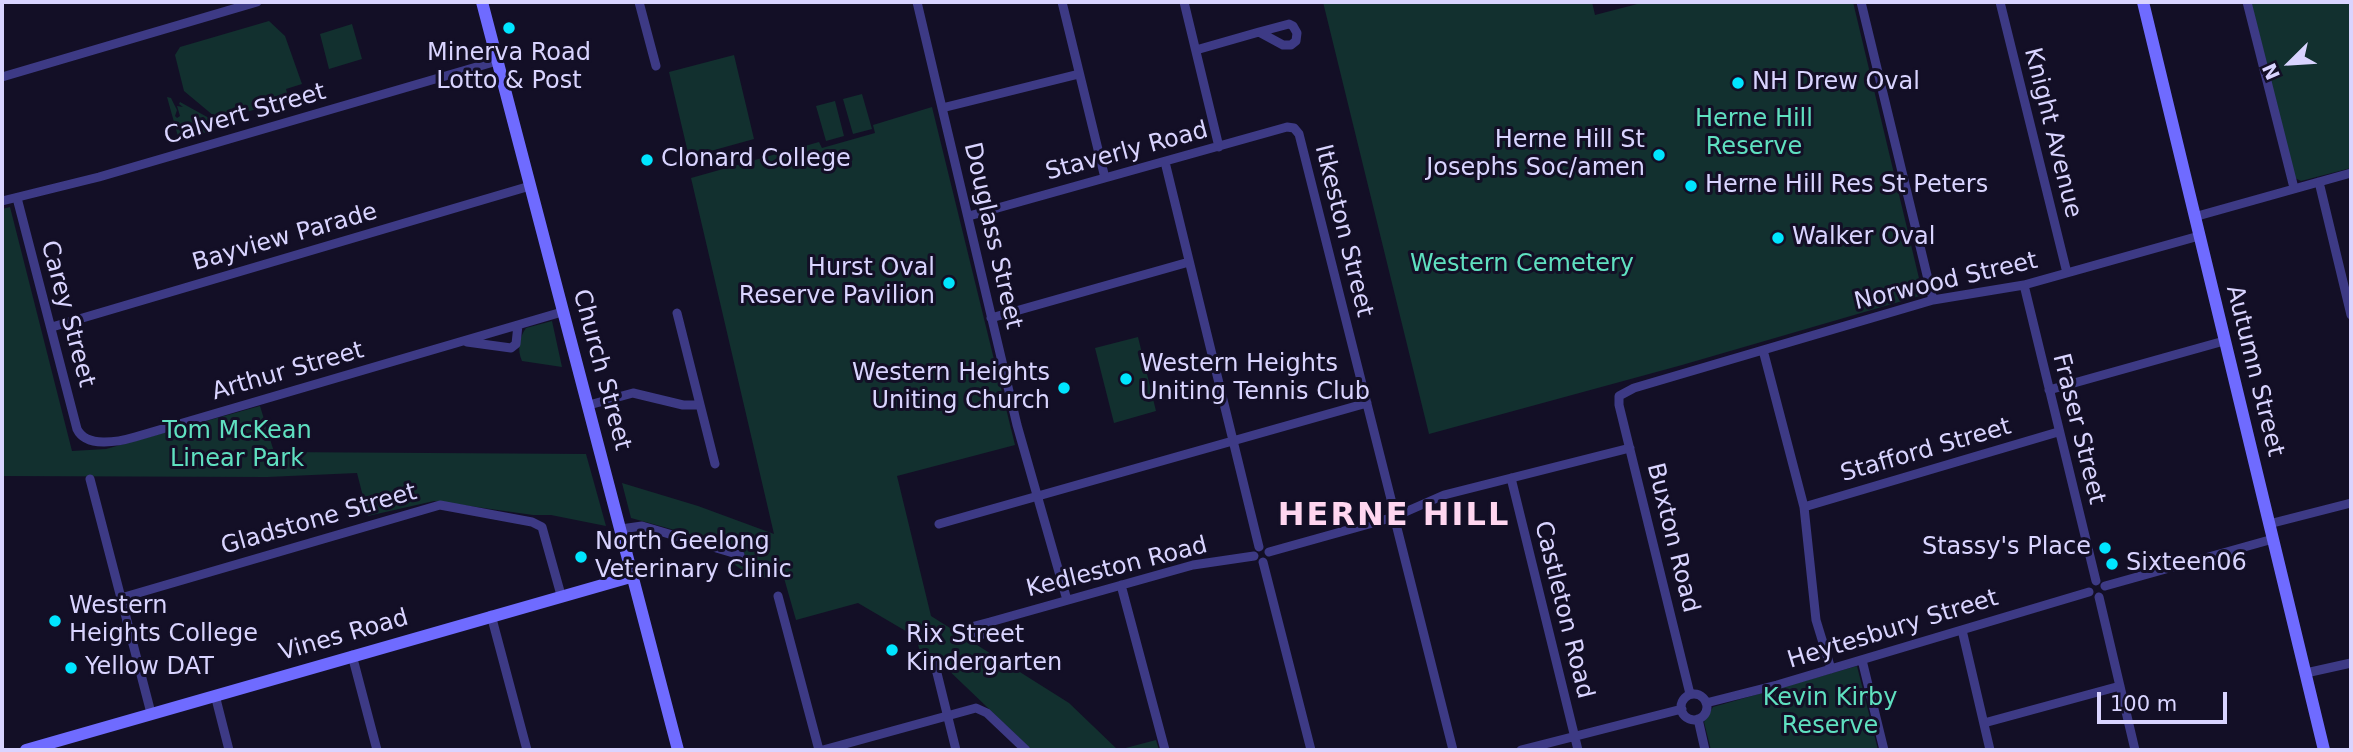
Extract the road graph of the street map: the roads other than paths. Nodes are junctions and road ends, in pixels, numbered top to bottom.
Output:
1 (257, 2) edge
2 (496, 2) edge
3 (639, 2) edge
4 (916, 2) edge
5 (1062, 2) edge
6 (1184, 2) edge
7 (1861, 2) edge
8 (2000, 2) edge
9 (2143, 2) edge
10 (2247, 2) edge
11 (482, 4) edge
12 (1259, 32) dead end
13 (1196, 50) junction
14 (497, 61) junction
15 (656, 66) dead end
16 (1079, 74) junction
17 (2, 78) edge
18 (942, 108) junction
19 (1294, 128) joint
20 (1219, 147) junction
21 (1165, 162) junction
22 (2351, 173) edge
23 (1105, 178) junction
24 (2319, 182) junction
25 (530, 186) junction
26 (2294, 188) junction
27 (17, 198) junction
28 (2, 201) edge
29 (969, 216) junction
30 (2194, 217) junction
31 (2199, 236) junction
32 (1189, 262) junction
33 (2067, 273) junction
34 (2024, 285) junction
35 (1933, 300) junction
36 (562, 312) junction
37 (677, 313) dead end
38 (2351, 315) edge
39 (991, 318) junction
40 (518, 325) junction
41 (51, 327) junction
42 (462, 341) junction
43 (2224, 341) junction
44 (1763, 350) junction
45 (2049, 390) junction
46 (1623, 393) joint
47 (1367, 403) junction
48 (589, 405) junction
49 (700, 405) junction
50 (2058, 432) junction
51 (83, 438) joint
52 (1234, 440) junction
53 (1630, 448) junction
54 (715, 464) dead end
55 (1511, 478) junction
56 (90, 479) dead end
57 (1037, 496) junction
58 (2351, 503) edge
59 (1393, 507) junction
60 (1804, 507) junction
61 (1403, 513) junction
62 (1387, 519) junction
63 (939, 524) dead end
64 (1396, 524) junction
65 (2269, 524) junction
66 (621, 528) junction
67 (2273, 539) junction
68 (1259, 547) junction
69 (1269, 552) junction
70 (740, 555) dead end
71 (1254, 556) junction
72 (1263, 562) junction
73 (634, 576) junction
74 (2096, 581) junction
75 (1121, 585) junction
76 (2105, 586) junction
77 (2089, 592) junction
78 (561, 595) junction
79 (778, 596) dead end
80 (2099, 597) junction
81 (121, 598) junction
82 (1067, 600) junction
83 (491, 615) junction
84 (990, 622) dead end
85 (1962, 630) junction
86 (352, 655) junction
87 (1862, 660) junction
88 (2351, 663) edge
89 (935, 665) dead end
90 (1831, 669) junction
91 (2306, 673) junction
92 (2120, 686) junction
93 (1690, 694) junction
94 (215, 695) junction
95 (1706, 703) junction
96 (1682, 709) junction
97 (151, 713) junction
98 (948, 717) junction
99 (1698, 719) junction
100 (1984, 723) junction
101 (1575, 737) junction
102 (26, 750) edge
103 (229, 750) edge
104 (377, 750) edge
105 (527, 750) edge
106 (678, 750) edge
107 (821, 750) edge
108 (957, 750) edge
109 (1026, 750) edge
110 (1165, 750) edge
111 (1311, 750) edge
112 (1453, 750) edge
113 (1521, 750) edge
114 (1578, 750) edge
115 (1705, 750) edge
116 (1884, 750) edge
117 (1990, 750) edge
118 (2135, 750) edge
119 (2324, 750) edge

1 - 17 street
2 - 11 street
3 - 15 street
4 - 18 street, Douglass Street
5 - 16 street
6 - 13 street
7 - 35 street
8 - 33 street, Knight Avenue
9 - 30 street, Autumn Street
10 - 26 street
11 - 14 street, Church Street
12 - 13 street
13 - 20 street
14 - 25 street, Church Street
14 - 27 street, Calvert Street
16 - 18 street
16 - 23 street
18 - 29 street, Douglass Street
19 - 20 street, Staverly Road
19 - 47 street, Itkeston Street
20 - 21 street, Staverly Road
21 - 23 street, Staverly Road
21 - 32 street
22 - 24 street
23 - 29 street, Staverly Road
24 - 26 street
24 - 38 street
25 - 36 street, Church Street
25 - 41 street, Bayview Parade
26 - 30 street
27 - 28 street, Calvert Street
27 - 41 street, Carey Street
29 - 39 street, Douglass Street
30 - 31 street, Autumn Street
31 - 33 street, Norwood Street
31 - 43 street, Autumn Street
32 - 39 street
32 - 52 street
33 - 34 street, Norwood Street
34 - 35 street, Norwood Street
34 - 45 street, Fraser Street
35 - 44 street, Norwood Street
36 - 40 street, Arthur Street
36 - 48 street, Church Street
37 - 49 street
39 - 57 street, Douglass Street
40 - 42 street, Arthur Street
40 - 42 street, Arthur Street
41 - 51 street, Carey Street
42 - 51 street, Arthur Street
43 - 45 street
43 - 65 street, Autumn Street
44 - 46 street, Norwood Street
44 - 60 street
45 - 50 street, Fraser Street
46 - 53 street, Buxton Road
47 - 52 street
47 - 59 street, Itkeston Street
48 - 49 street
48 - 66 street, Church Street
49 - 54 street
50 - 60 street, Stafford Street
50 - 74 street, Fraser Street
52 - 57 street
52 - 68 street
53 - 55 street
53 - 93 street, Buxton Road
55 - 61 street
55 - 101 street, Castleton Road
56 - 81 street
57 - 63 street
57 - 82 street, Douglass Street
58 - 65 street
59 - 61 street
59 - 62 street
60 - 90 street
61 - 64 street
62 - 64 street
62 - 69 street
64 - 112 street
65 - 67 street, Autumn Street
66 - 70 street
66 - 73 street, Church Street
67 - 76 street
67 - 91 street, Autumn Street
68 - 69 street
68 - 71 street
69 - 72 street
71 - 72 street
71 - 75 street, Kedleston Road
72 - 111 street
73 - 78 street, Vines Road
73 - 106 street, Church Street
74 - 76 street
74 - 77 street
75 - 82 street, Kedleston Road
75 - 110 street
76 - 80 street
77 - 80 street
77 - 85 street, Heytesbury Street
78 - 81 street, Gladstone Street
78 - 83 street, Vines Road
79 - 107 street
80 - 92 street
81 - 97 street
82 - 84 street, Kedleston Road
83 - 86 street, Vines Road
83 - 105 street
85 - 87 street, Heytesbury Street
85 - 100 street
86 - 94 street, Vines Road
86 - 104 street
87 - 90 street, Heytesbury Street
87 - 116 street
88 - 91 street
89 - 98 street
90 - 95 street, Heytesbury Street
91 - 119 street, Autumn Street
92 - 100 street
92 - 118 street
93 - 95 street
93 - 96 street
94 - 97 street, Vines Road
94 - 103 street
95 - 99 street
96 - 99 street
96 - 101 street
97 - 102 street, Vines Road
98 - 107 street
98 - 108 street
98 - 109 street
99 - 115 street
100 - 117 street
101 - 113 street
101 - 114 street, Castleton Road

